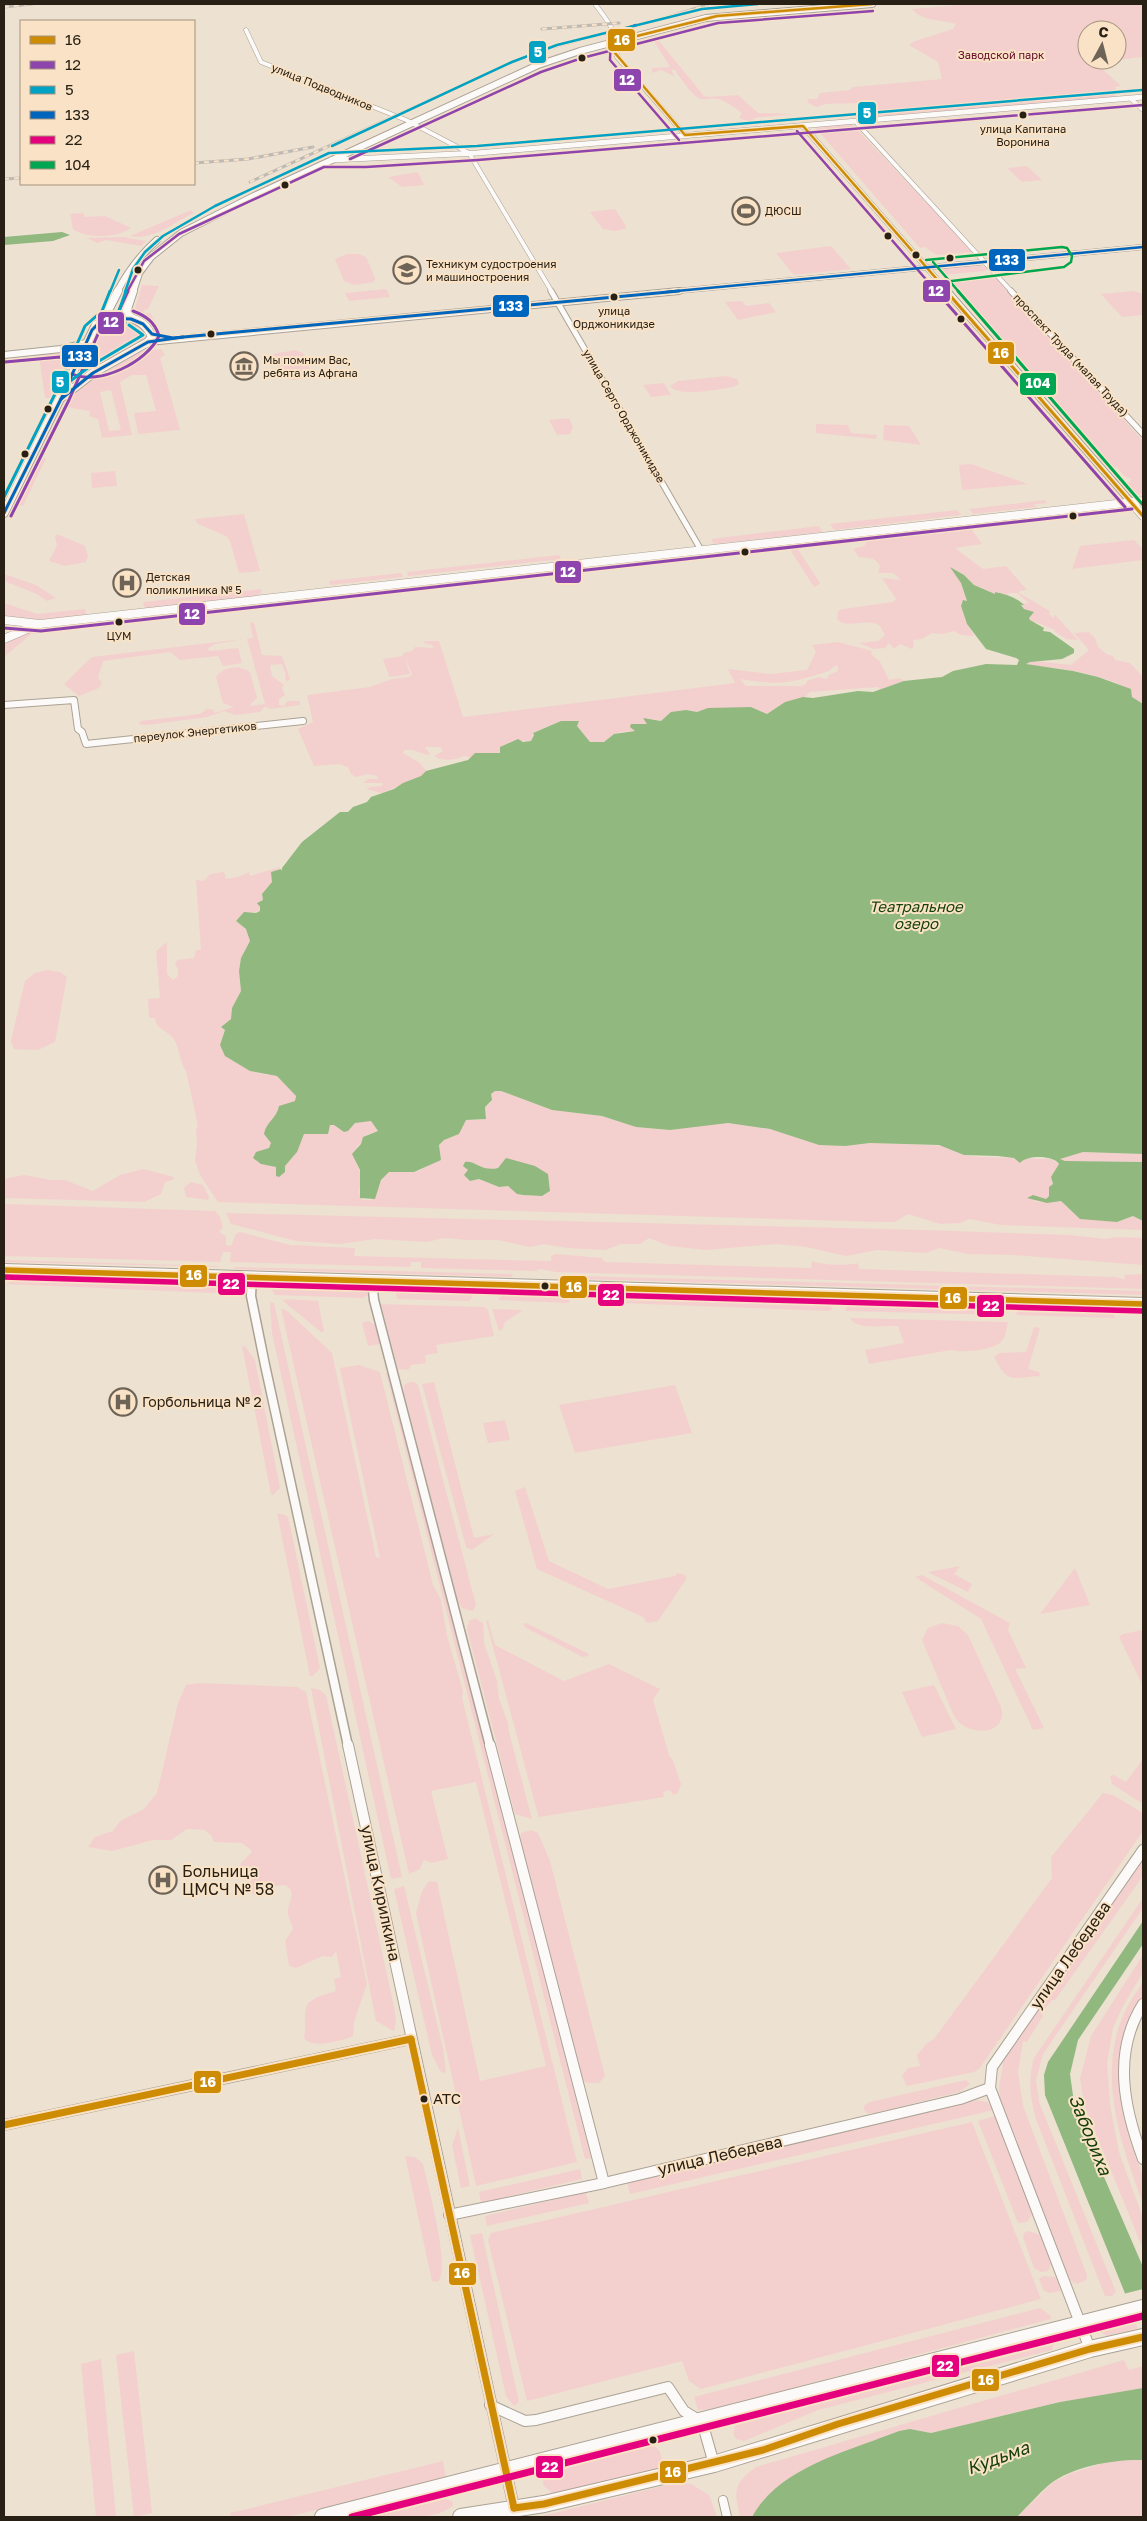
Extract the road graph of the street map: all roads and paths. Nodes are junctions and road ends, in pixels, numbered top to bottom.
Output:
1 (595, 4) edge
2 (842, 4) edge
3 (872, 4) edge
4 (826, 6) junction
5 (246, 30) dead end
6 (617, 39) junction
7 (1143, 97) edge
8 (1130, 98) junction
9 (1143, 110) edge
10 (409, 121) junction
11 (855, 121) junction
12 (803, 126) junction
13 (684, 135) junction
14 (469, 153) junction
15 (322, 159) junction
16 (331, 160) junction
17 (1143, 247) edge
18 (986, 262) junction
19 (927, 267) junction
20 (558, 302) junction
21 (104, 318) junction
22 (131, 318) junction
23 (152, 334) junction
24 (173, 338) junction
25 (148, 342) junction
26 (86, 343) junction
27 (61, 349) junction
28 (4, 355) edge
29 (80, 355) junction
30 (75, 368) junction
31 (97, 371) junction
32 (62, 397) junction
33 (1143, 434) edge
34 (1143, 501) edge
35 (1131, 502) junction
36 (4, 513) edge
37 (1143, 516) edge
38 (701, 550) junction
39 (4, 620) edge
40 (40, 624) junction
41 (4, 639) edge
42 (4, 705) edge
43 (303, 721) dead end
44 (4, 1270) edge
45 (252, 1277) junction
46 (372, 1282) junction
47 (1143, 1304) edge
48 (1143, 1850) edge
49 (1143, 2004) edge
50 (411, 2040) junction
51 (990, 2088) junction
52 (4, 2125) edge
53 (1143, 2158) edge
54 (604, 2183) junction
55 (449, 2216) junction
56 (1143, 2308) edge
57 (1080, 2324) junction
58 (1143, 2337) edge
59 (1090, 2349) junction
60 (490, 2405) junction
61 (702, 2422) junction
62 (714, 2464) junction
63 (505, 2472) junction
64 (723, 2500) dead end
65 (514, 2508) junction
66 (323, 2517) edge
67 (461, 2517) edge
68 (728, 2517) edge

1 - 6 street
2 - 4 main road
3 - 4 main road
4 - 6 main road
5 - 10 street, улица Подводников
6 - 10 main road
6 - 13 street
7 - 8 street
8 - 9 street
8 - 11 street
10 - 14 street, улица Подводников
10 - 15 main road
10 - 16 main road
11 - 12 street
11 - 18 street, проспект Труда (малая Труда)
12 - 13 street
12 - 19 street
13 - 14 street
14 - 16 street
14 - 20 street, улица Серго Орджоникидзе
15 - 16 main road
15 - 21 main road
16 - 22 main road
17 - 18 street
18 - 19 street
18 - 33 street, проспект Труда (малая Труда)
19 - 20 street
19 - 35 street
20 - 24 street
20 - 38 street, улица Серго Орджоникидзе
21 - 22 main road
21 - 26 main road
22 - 23 main road
23 - 24 street
23 - 25 main road
24 - 25 street
25 - 31 main road
26 - 27 street
26 - 29 main road
27 - 28 street
27 - 29 street
29 - 30 main road
30 - 31 main road
30 - 32 main road
31 - 32 main road
32 - 36 main road
34 - 35 main road
35 - 37 main road
35 - 38 main road
38 - 40 main road
39 - 40 main road
40 - 41 main road
42 - 43 street, переулок Энергетиков
44 - 45 main road
45 - 46 main road
45 - 50 street, улица Кирилкина
46 - 47 main road
46 - 54 street
48 - 51 street, улица Лебедева
49 - 53 street
50 - 52 street
50 - 55 street, улица Кирилкина
51 - 54 street, улица Лебедева
51 - 57 street
54 - 55 street, улица Лебедева
55 - 60 street, улица Кирилкина
56 - 57 main road
57 - 59 street
57 - 61 main road
58 - 59 main road
59 - 62 main road
60 - 61 street
60 - 63 street, улица Кирилкина
61 - 62 street
61 - 63 main road
62 - 65 main road
63 - 65 street, улица Кирилкина
63 - 66 main road
64 - 68 street
65 - 67 main road

